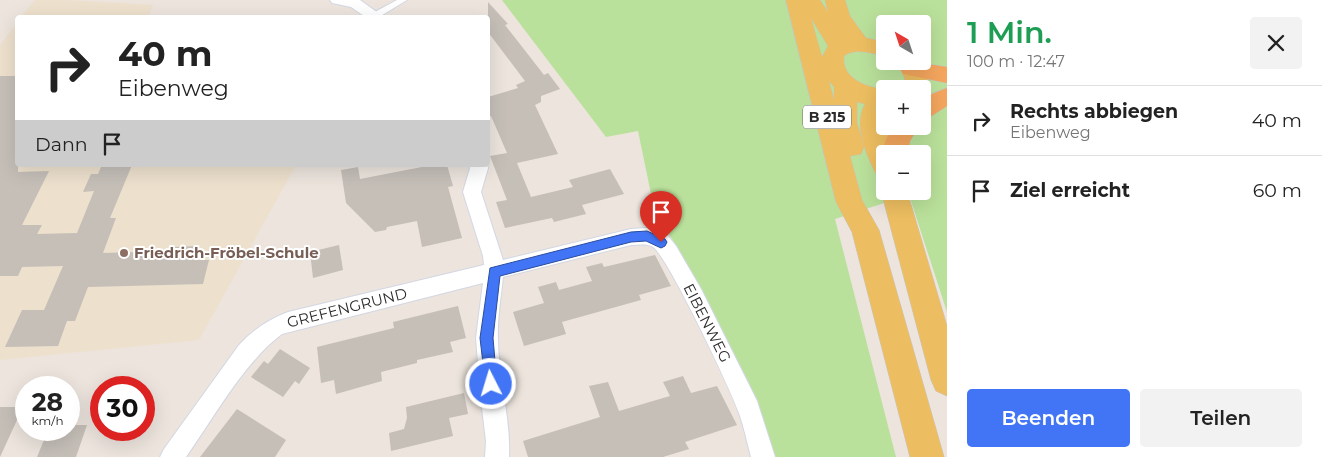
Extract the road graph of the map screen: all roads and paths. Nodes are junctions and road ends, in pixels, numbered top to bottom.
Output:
1 (337, 0) edge
2 (403, 0) edge
3 (796, 0) edge
4 (810, 0) edge
5 (835, 0) edge
6 (375, 15) edge
7 (379, 15) edge
8 (862, 43) junction
9 (840, 47) junction
10 (876, 47) edge
11 (947, 74) edge
12 (912, 76) edge
13 (947, 84) edge
14 (846, 85) junction
15 (947, 96) edge
16 (876, 97) edge
17 (931, 104) edge
18 (876, 107) edge
19 (877, 145) edge
20 (479, 167) edge
21 (897, 200) edge
22 (866, 230) junction
23 (494, 272) junction
24 (947, 380) edge
25 (172, 457) edge
26 (497, 457) edge
27 (762, 457) edge
28 (927, 457) edge

1 - 6 street
2 - 7 lane
3 - 22 main road, B 215
4 - 9 main road
5 - 8 main road
8 - 9 main road
8 - 10 main road
9 - 14 main road, B 215
11 - 12 highway
12 - 13 highway
14 - 16 main road, B 215
14 - 22 main road, B 215
15 - 17 highway
18 - 19 main road, B 215
20 - 23 street
21 - 24 main road
22 - 28 main road, B 215
23 - 25 street, GREFENGRUND
23 - 26 street
23 - 27 street, EIBENWEG

